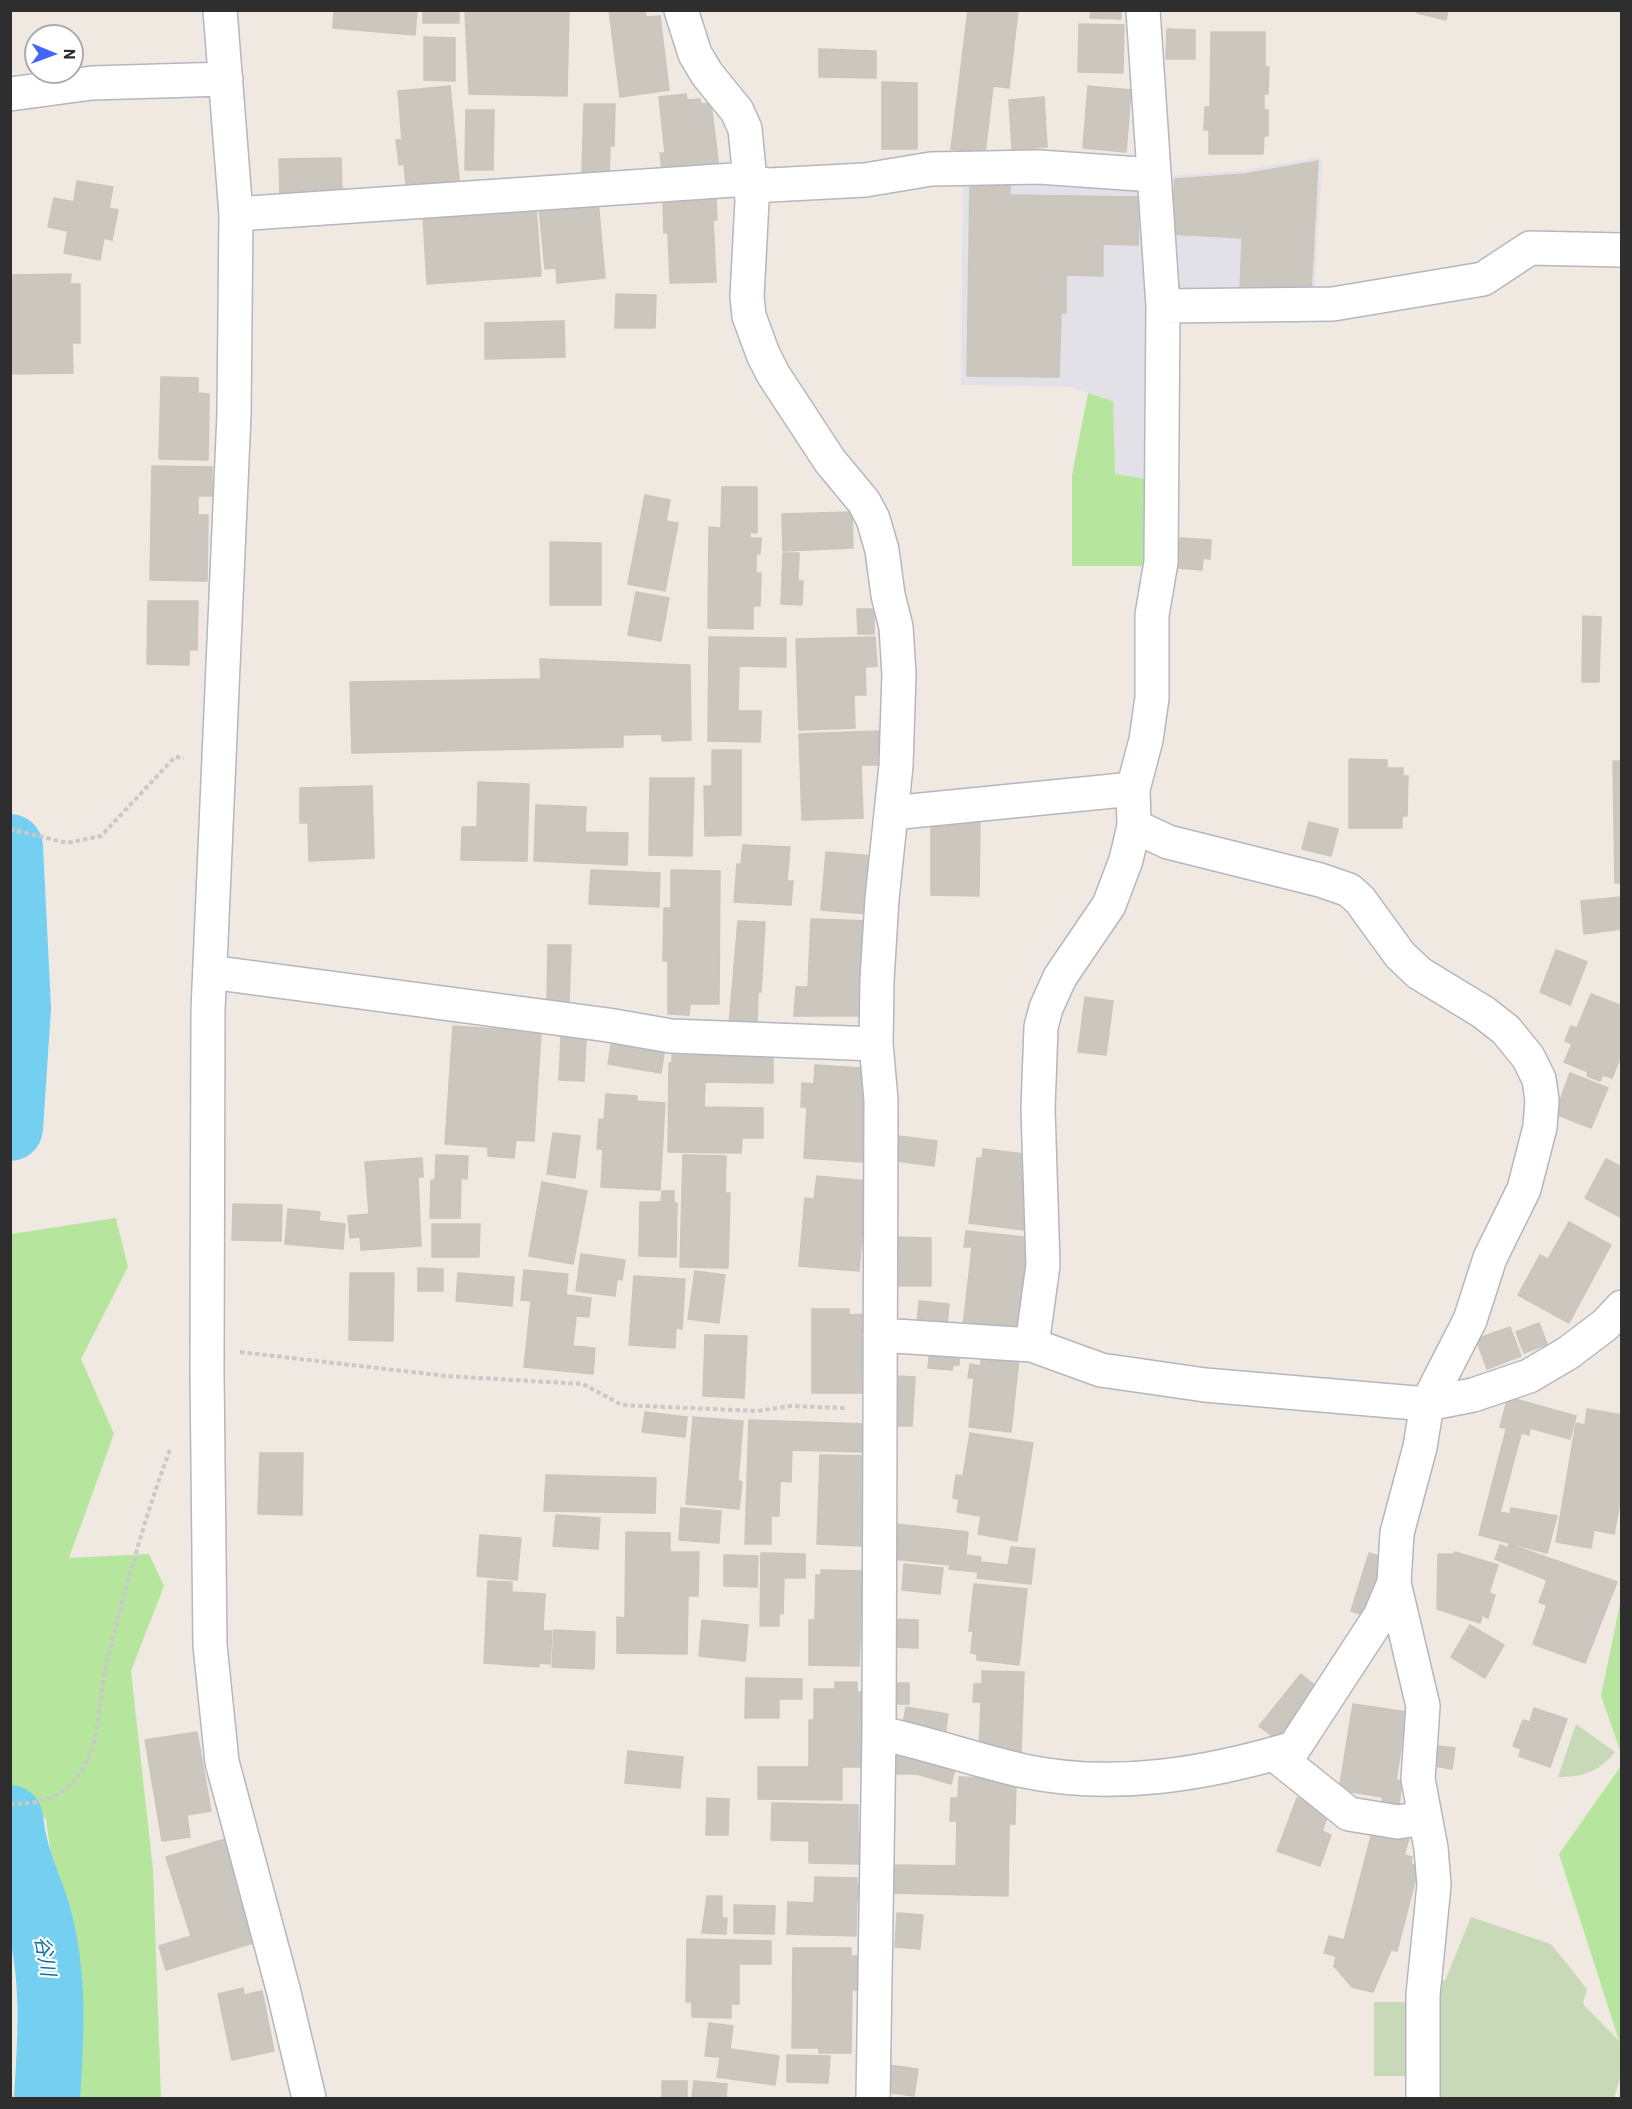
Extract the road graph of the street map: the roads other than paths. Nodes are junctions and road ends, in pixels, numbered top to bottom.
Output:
1 (220, 10) edge
2 (681, 10) edge
3 (1143, 10) edge
4 (226, 79) junction
5 (10, 94) edge
6 (1154, 175) junction
7 (751, 183) junction
8 (236, 214) junction
9 (1622, 250) edge
10 (1163, 306) junction
11 (1133, 789) junction
12 (891, 813) junction
13 (1134, 826) junction
14 (210, 972) junction
15 (876, 1044) junction
16 (1622, 1307) edge
17 (880, 1335) junction
18 (1032, 1345) junction
19 (1427, 1404) junction
20 (1394, 1583) junction
21 (879, 1733) junction
22 (1274, 1754) junction
23 (1424, 1818) junction
24 (309, 2098) edge
25 (873, 2098) edge
26 (1423, 2098) edge

1 - 4 street
2 - 7 street
3 - 6 street
4 - 5 street
4 - 8 street
6 - 7 street
6 - 10 street
7 - 8 street
7 - 12 street
8 - 14 street
9 - 10 street
10 - 11 street
11 - 12 street
11 - 13 street
12 - 15 street
13 - 18 street
13 - 19 street
14 - 15 street
14 - 24 street
15 - 17 street
16 - 19 street
17 - 18 street
17 - 21 street
18 - 19 street
19 - 20 street
20 - 22 street
20 - 23 street
21 - 22 street
21 - 25 street
22 - 23 street
23 - 26 street

